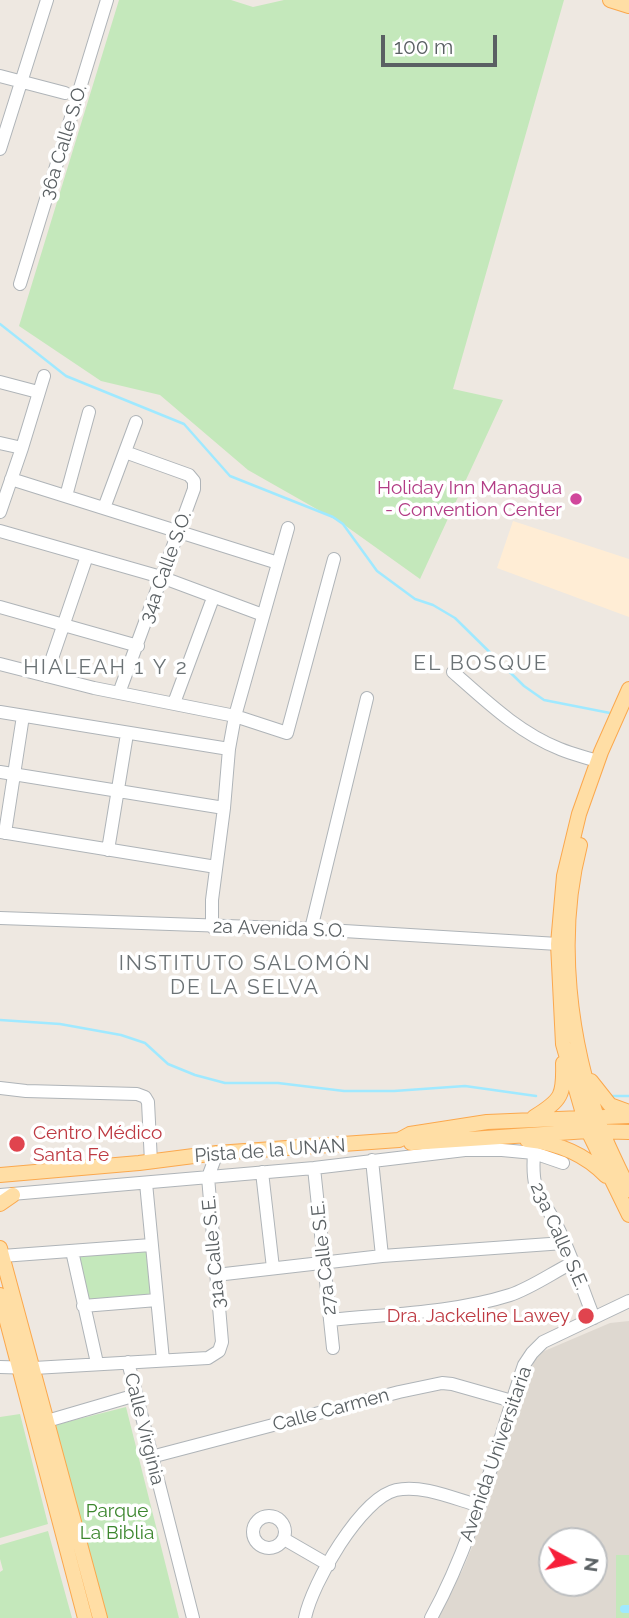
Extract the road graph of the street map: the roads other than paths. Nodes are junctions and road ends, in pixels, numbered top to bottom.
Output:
1 (47, 0) edge
2 (107, 0) edge
3 (610, 0) edge
4 (629, 6) edge
5 (0, 76) edge
6 (21, 82) junction
7 (65, 93) dead end
8 (0, 149) edge
9 (20, 284) dead end
10 (44, 376) dead end
11 (0, 382) edge
12 (38, 392) junction
13 (89, 412) dead end
14 (136, 422) dead end
15 (0, 443) edge
16 (22, 448) junction
17 (125, 452) junction
18 (11, 479) junction
19 (3, 496) edge
20 (66, 496) junction
21 (104, 508) junction
22 (0, 512) edge
23 (288, 528) dead end
24 (0, 531) edge
25 (179, 531) junction
26 (87, 556) junction
27 (334, 559) dead end
28 (278, 563) junction
29 (161, 577) junction
30 (213, 598) junction
31 (0, 607) edge
32 (263, 615) junction
33 (65, 626) junction
34 (138, 646) junction
35 (0, 664) edge
36 (453, 672) dead end
37 (46, 676) junction
38 (629, 689) edge
39 (119, 693) junction
40 (367, 698) dead end
41 (174, 703) junction
42 (629, 710) edge
43 (0, 712) edge
44 (23, 716) junction
45 (235, 716) junction
46 (127, 734) junction
47 (229, 750) junction
48 (597, 761) junction
49 (0, 772) edge
50 (14, 774) junction
51 (117, 791) junction
52 (224, 808) junction
53 (3, 833) edge
54 (108, 850) junction
55 (216, 867) junction
56 (0, 918) edge
57 (212, 927) junction
58 (311, 929) junction
59 (558, 944) junction
60 (564, 1044) junction
61 (580, 1057) junction
62 (0, 1088) edge
63 (629, 1114) edge
64 (532, 1118) junction
65 (593, 1124) junction
66 (629, 1132) edge
67 (488, 1137) junction
68 (399, 1140) junction
69 (355, 1144) junction
70 (217, 1153) junction
71 (534, 1153) junction
72 (372, 1160) junction
73 (151, 1162) junction
74 (355, 1162) junction
75 (564, 1163) dead end
76 (0, 1167) edge
77 (99, 1167) junction
78 (314, 1168) junction
79 (262, 1172) junction
80 (18, 1174) junction
81 (0, 1175) edge
82 (208, 1177) junction
83 (146, 1183) junction
84 (613, 1183) junction
85 (0, 1184) edge
86 (629, 1190) edge
87 (7, 1195) edge
88 (0, 1204) edge
89 (629, 1215) edge
90 (564, 1243) junction
91 (150, 1245) junction
92 (72, 1251) junction
93 (1, 1252) edge
94 (382, 1256) junction
95 (324, 1262) junction
96 (572, 1263) junction
97 (273, 1268) junction
98 (216, 1275) junction
99 (0, 1295) edge
100 (157, 1300) junction
101 (629, 1301) edge
102 (83, 1306) junction
103 (594, 1318) junction
104 (330, 1320) junction
105 (333, 1348) dead end
106 (163, 1360) junction
107 (97, 1363) junction
108 (128, 1363) junction
109 (0, 1367) edge
110 (27, 1368) junction
111 (136, 1395) junction
112 (512, 1401) junction
113 (47, 1421) junction
114 (151, 1457) junction
115 (480, 1506) junction
116 (284, 1539) dead end
117 (329, 1565) junction
118 (85, 1618) edge
119 (100, 1618) edge
120 (193, 1618) edge
121 (305, 1618) edge
122 (431, 1618) edge

1 - 6 street
2 - 9 street, 36a Calle S.O.
3 - 4 main road
5 - 6 street
6 - 7 street
6 - 8 street
10 - 12 street
11 - 12 street
12 - 16 street
13 - 20 street
14 - 17 street
15 - 16 street
16 - 18 street
17 - 21 street
17 - 25 street, 34a Calle S.O.
18 - 19 street
18 - 20 street
19 - 22 street
20 - 21 street
21 - 25 street
23 - 28 street
24 - 26 street
25 - 28 street
25 - 29 street, 34a Calle S.O.
26 - 29 street
26 - 33 street
27 - 45 street
28 - 32 street
29 - 30 street
29 - 34 street, 34a Calle S.O.
30 - 32 street
30 - 41 street
31 - 33 street
32 - 45 street
33 - 34 street
33 - 37 street
34 - 39 street, 34a Calle S.O.
35 - 37 street
36 - 48 street
37 - 39 street
38 - 48 main road
39 - 41 street
40 - 58 street
41 - 45 street
42 - 61 main road
43 - 44 street
44 - 46 street
44 - 50 street
45 - 47 street
46 - 47 street
46 - 51 street
47 - 52 street
48 - 59 main road
49 - 50 street
50 - 51 street
50 - 53 street
51 - 52 street
51 - 54 street
52 - 55 street
53 - 54 street
54 - 55 street
55 - 57 street
56 - 57 street, 2a Avenida S.O.
57 - 58 street, 2a Avenida S.O.
58 - 59 street, 2a Avenida S.O.
59 - 60 main road
60 - 64 main road
60 - 65 main road
61 - 63 main road
61 - 65 main road
62 - 73 street
63 - 65 main road
64 - 65 main road, Pista de la UNAN
64 - 68 main road, Pista de la UNAN
65 - 66 main road
65 - 67 main road, Pista de la UNAN
65 - 84 main road
65 - 86 main road
67 - 68 main road, Pista de la UNAN
67 - 84 main road
68 - 69 main road, Pista de la UNAN
69 - 70 main road, Pista de la UNAN
69 - 74 street
70 - 73 main road, Pista de la UNAN
70 - 82 street, 31a Calle S.E.
71 - 72 street
71 - 75 street
71 - 90 street, 23a Calle S.E.
72 - 74 street
72 - 94 street
73 - 77 main road, Pista de la UNAN
74 - 78 street
76 - 80 main road
77 - 80 main road, Pista de la UNAN
77 - 85 main road, Pista de la UNAN
78 - 79 street
78 - 95 street, 27a Calle S.E.
79 - 82 street
79 - 97 street
80 - 81 main road, Pista de la UNAN
82 - 83 street
82 - 98 street, 31a Calle S.E.
83 - 87 street
83 - 91 street
84 - 89 main road
87 - 88 main road
90 - 94 street
90 - 96 street, 23a Calle S.E.
91 - 92 street
91 - 100 street
92 - 93 street
92 - 102 street
93 - 110 main road
94 - 95 street
95 - 97 street
95 - 104 street, 27a Calle S.E.
96 - 103 street, 23a Calle S.E.
96 - 104 street
97 - 98 street
98 - 106 street, 31a Calle S.E.
99 - 110 main road
100 - 102 street
100 - 106 street
101 - 103 street, Avenida Universitaria
102 - 107 street
103 - 112 street, Avenida Universitaria
104 - 105 street, 27a Calle S.E.
106 - 108 street
107 - 108 street
107 - 110 street
108 - 111 street, Calle Virginia
109 - 110 street
110 - 113 main road
110 - 118 main road
111 - 113 street
111 - 114 street, Calle Virginia
112 - 114 street, Calle Carmen
112 - 115 street, Avenida Universitaria
113 - 119 main road
114 - 120 street, Calle Virginia
115 - 117 street
115 - 122 street, Avenida Universitaria
116 - 117 street
117 - 121 street

